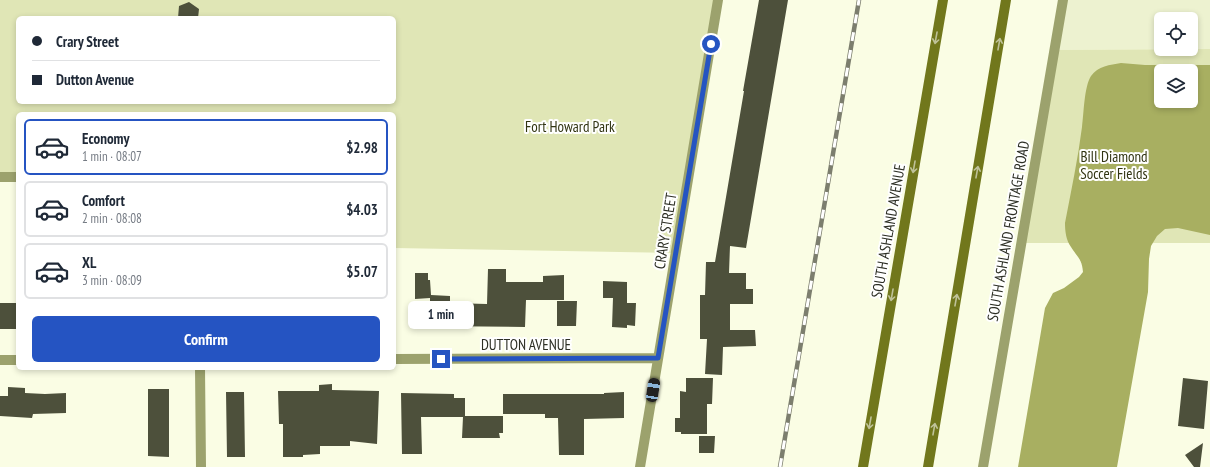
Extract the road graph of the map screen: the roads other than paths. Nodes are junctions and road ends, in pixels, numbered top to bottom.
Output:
1 (718, 0) edge
2 (942, 0) edge
3 (1006, 0) edge
4 (1063, 0) edge
5 (0, 177) edge
6 (16, 177) edge
7 (658, 358) junction
8 (0, 360) edge
9 (16, 360) edge
10 (396, 360) edge
11 (200, 370) edge
12 (200, 467) edge
13 (640, 467) edge
14 (863, 467) edge
15 (928, 467) edge
16 (983, 467) edge

1 - 7 street, CRARY STREET
2 -> 14 main road, SOUTH ASHLAND AVENUE
15 -> 3 main road
4 - 16 street, SOUTH ASHLAND FRONTAGE ROAD
5 - 6 street
7 - 10 street, DUTTON AVENUE
7 - 13 street, CRARY STREET
8 - 9 street
11 - 12 street

